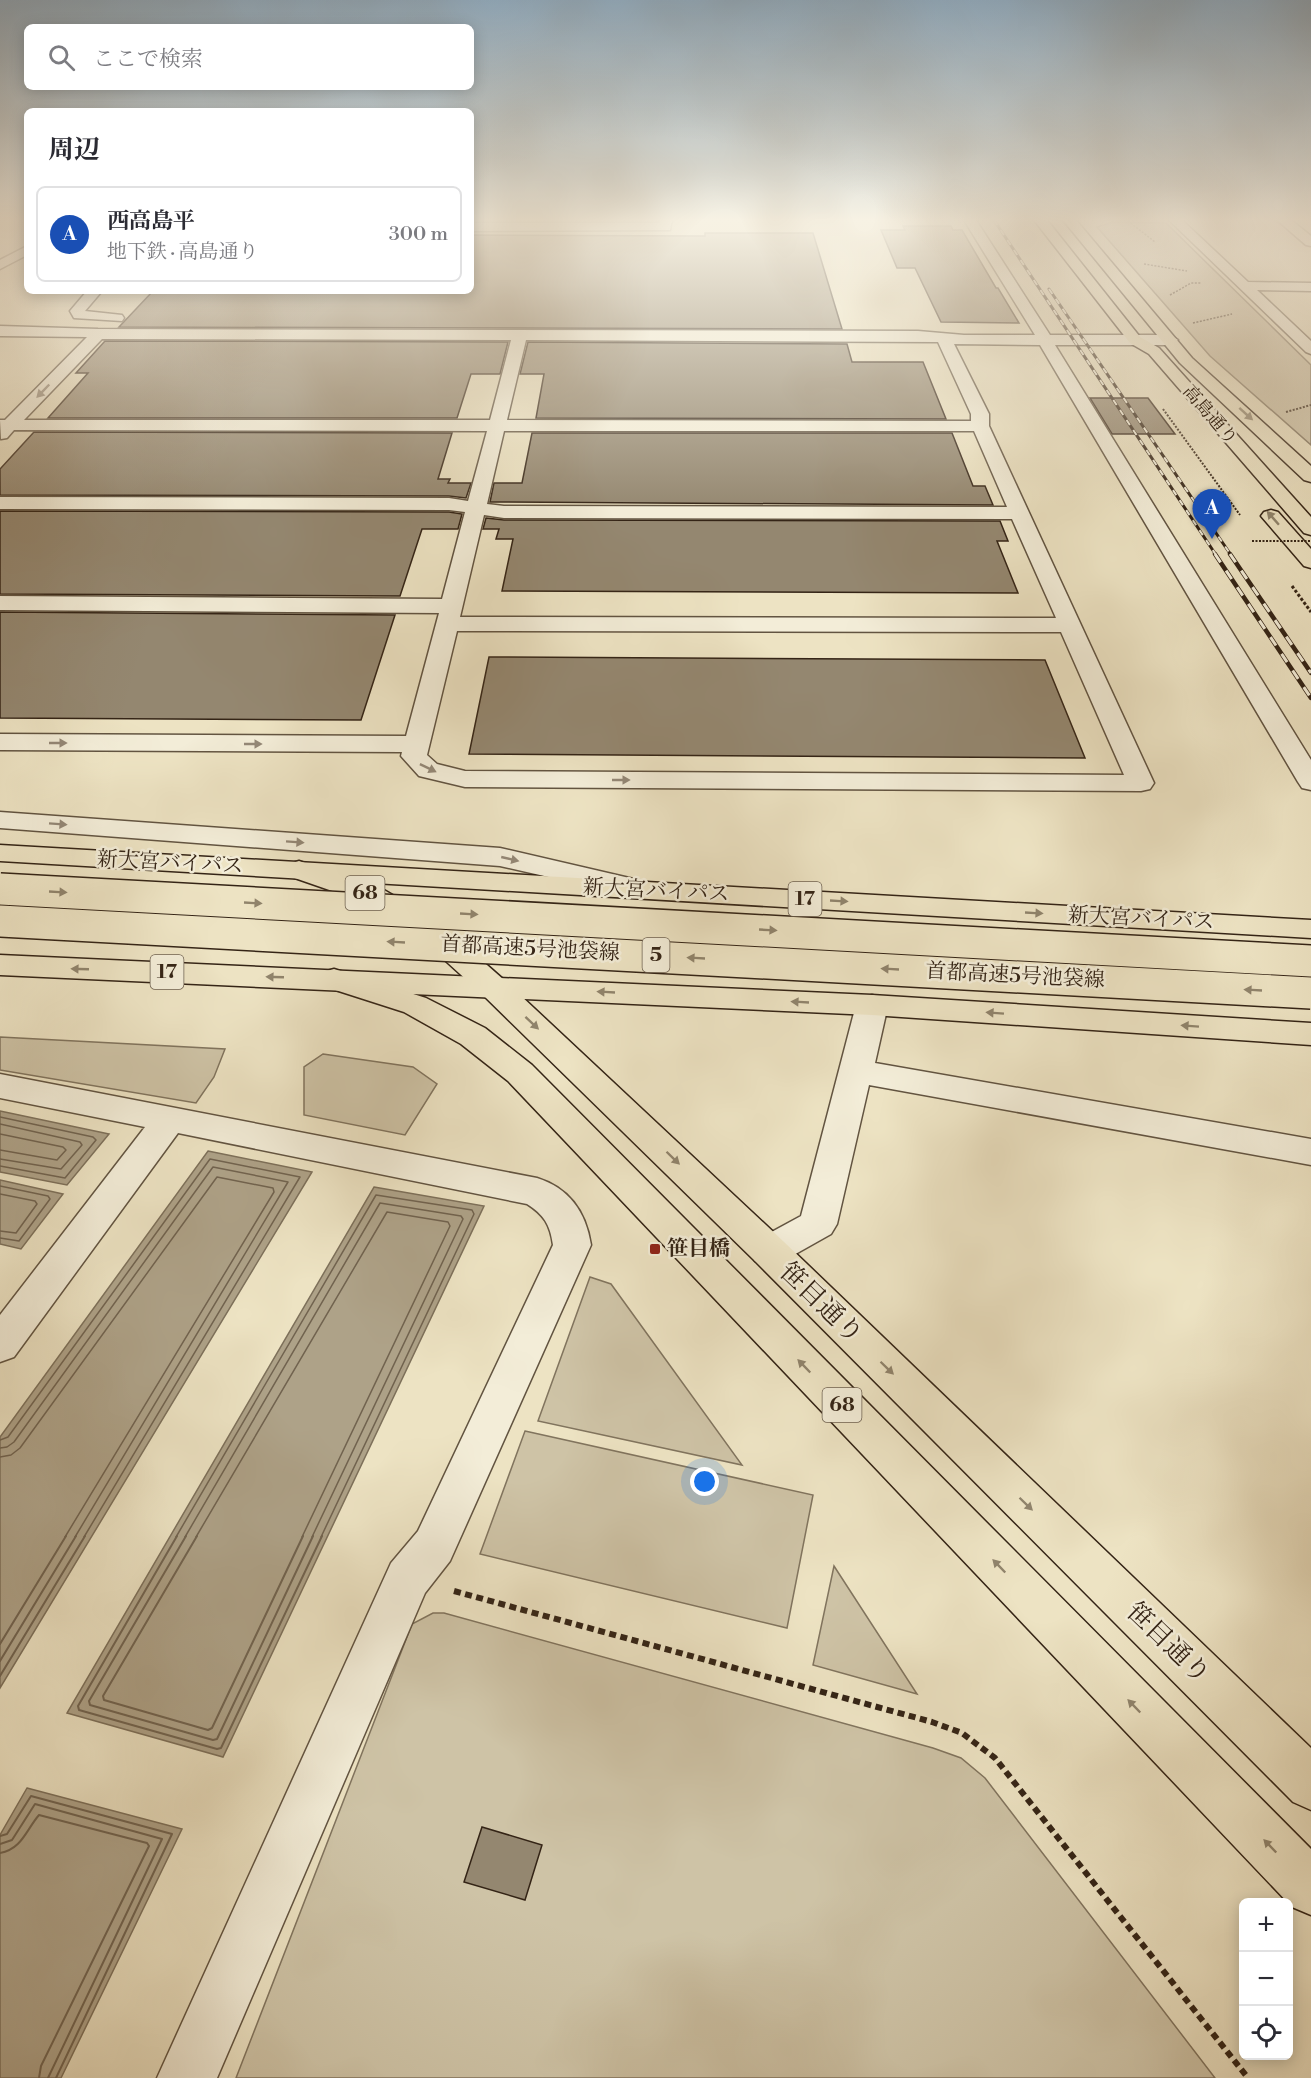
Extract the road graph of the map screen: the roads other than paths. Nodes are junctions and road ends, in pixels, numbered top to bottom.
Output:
1 (94, 317) edge
2 (1031, 317) edge
3 (1117, 317) edge
4 (1151, 317) edge
5 (1278, 317) edge
6 (138, 318) dead end
7 (0, 331) edge
8 (98, 334) junction
9 (520, 334) junction
10 (945, 338) junction
11 (1046, 340) junction
12 (1135, 340) junction
13 (1170, 340) junction
14 (1311, 349) edge
15 (1187, 361) junction
16 (497, 425) junction
17 (980, 426) junction
18 (4, 428) edge
19 (1209, 440) dead end
20 (1311, 476) edge
21 (0, 503) edge
22 (1260, 503) dead end
23 (1311, 507) edge
24 (476, 508) junction
25 (1018, 513) junction
26 (1311, 529) edge
27 (1311, 562) edge
28 (0, 603) edge
29 (449, 615) junction
30 (1070, 625) junction
31 (0, 742) edge
32 (417, 744) junction
33 (1311, 782) edge
34 (0, 820) edge
35 (0, 853) edge
36 (299, 870) junction
37 (0, 889) edge
38 (644, 890) junction
39 (0, 921) edge
40 (1311, 929) edge
41 (1311, 961) edge
42 (0, 965) edge
43 (334, 979) junction
44 (493, 987) junction
45 (1311, 993) edge
46 (872, 1005) junction
47 (1311, 1034) edge
48 (856, 1071) junction
49 (0, 1086) edge
50 (169, 1120) junction
51 (1311, 1152) edge
52 (769, 1251) junction
53 (0, 1345) edge
54 (1311, 1784) edge
55 (1311, 1888) edge
56 (187, 2078) edge

1 - 6 street
2 - 11 street
3 - 12 main road, 高島通り
4 - 13 main road, 高島通り
5 - 14 street
7 - 8 street
8 - 9 street
8 -> 18 street
9 - 10 street
9 - 16 street
10 - 11 street
10 - 17 street
11 - 12 street
11 - 33 street
12 - 13 street
12 - 19 main road
12 - 26 main road, 高島通り
13 - 15 main road, 高島通り
15 -> 20 main road
15 - 23 main road, 高島通り
16 - 17 street
16 - 18 street
16 - 24 street
17 - 25 street
21 - 24 street
27 -> 22 main road
24 - 25 street
24 - 29 street
25 - 30 street
28 - 29 street
29 - 30 street
29 - 32 street
32 -> 30 street
31 -> 32 street
34 -> 38 street
35 - 36 main road, 新大宮バイパス / 17
36 - 38 main road, 新大宮バイパス / 17
36 - 44 main road, 笹目通り / 68
37 -> 41 main road, 首都高速5号池袋線 / 5, bridge
38 -> 40 main road, 新大宮バイパス / 17
45 -> 39 main road, 首都高速5号池袋線 / 5, bridge
43 -> 42 main road, 17
43 - 44 main road, 17
55 -> 43 main road, 68
46 -> 44 main road, 17
44 -> 52 main road, 笹目通り / 68
47 -> 46 main road, 17
46 - 48 street
48 - 51 street
48 - 52 street
49 - 50 street
50 - 53 street
50 - 56 street
52 -> 54 main road, 笹目通り / 68

